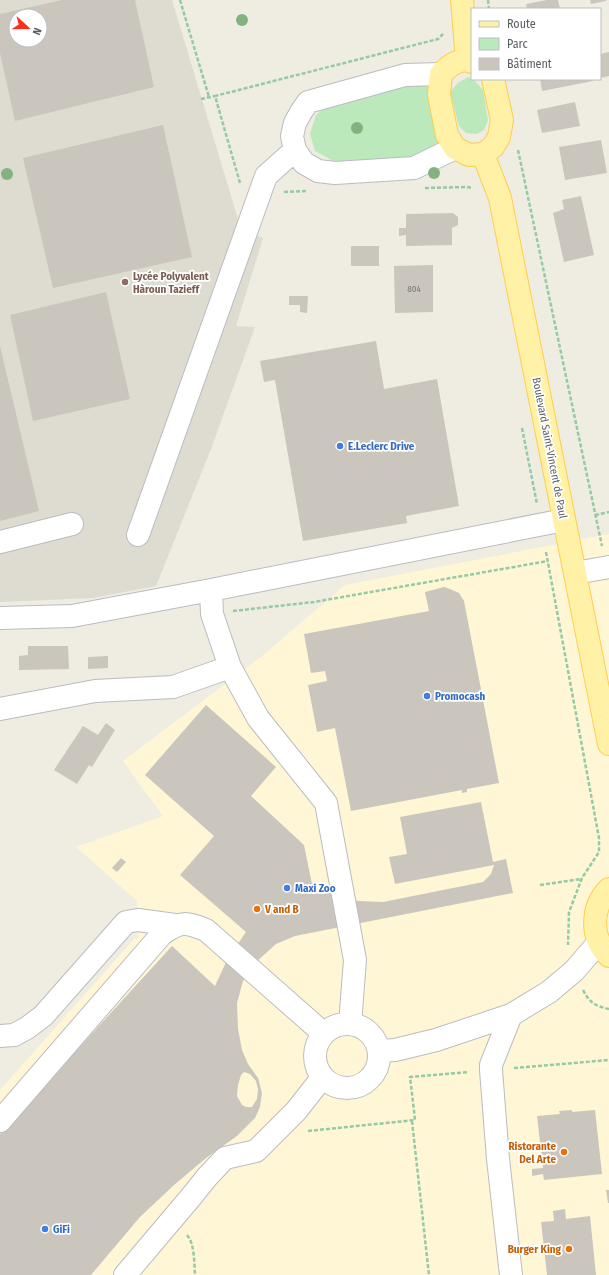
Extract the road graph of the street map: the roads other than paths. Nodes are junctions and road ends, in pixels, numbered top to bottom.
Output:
1 (462, 0) edge
2 (470, 61) edge
3 (441, 74) junction
4 (493, 80) edge
5 (455, 148) junction
6 (295, 150) junction
7 (484, 154) junction
8 (564, 520) junction
9 (72, 524) dead end
10 (138, 535) dead end
11 (0, 542) edge
12 (606, 558) edge
13 (575, 573) junction
14 (212, 590) junction
15 (0, 618) edge
16 (230, 667) junction
17 (0, 709) edge
18 (609, 744) edge
19 (609, 889) edge
20 (175, 925) junction
21 (604, 949) edge
22 (511, 1014) junction
23 (350, 1024) junction
24 (324, 1033) junction
25 (0, 1036) edge
26 (379, 1051) junction
27 (322, 1078) junction
28 (0, 1121) edge
29 (125, 1275) edge
30 (511, 1275) edge

1 - 2 main road
2 - 3 main road
3 - 5 main road
3 - 6 street
4 - 7 main road
5 - 6 street
5 - 7 main road
6 - 10 street
7 - 8 main road, Boulevard Saint-Vincent de Paul
8 - 13 main road, Boulevard Saint-Vincent de Paul
8 - 14 street
9 - 11 street
12 - 13 street
13 - 18 main road, Boulevard Saint-Vincent de Paul
14 - 15 street
14 - 16 street
16 - 17 street
16 - 23 street
19 - 21 main road
20 - 24 street
20 - 25 street
20 - 28 street
21 - 22 street
22 - 26 street
22 - 30 street
23 - 24 street
23 - 26 street
24 - 27 street
26 - 27 street
27 - 29 street

